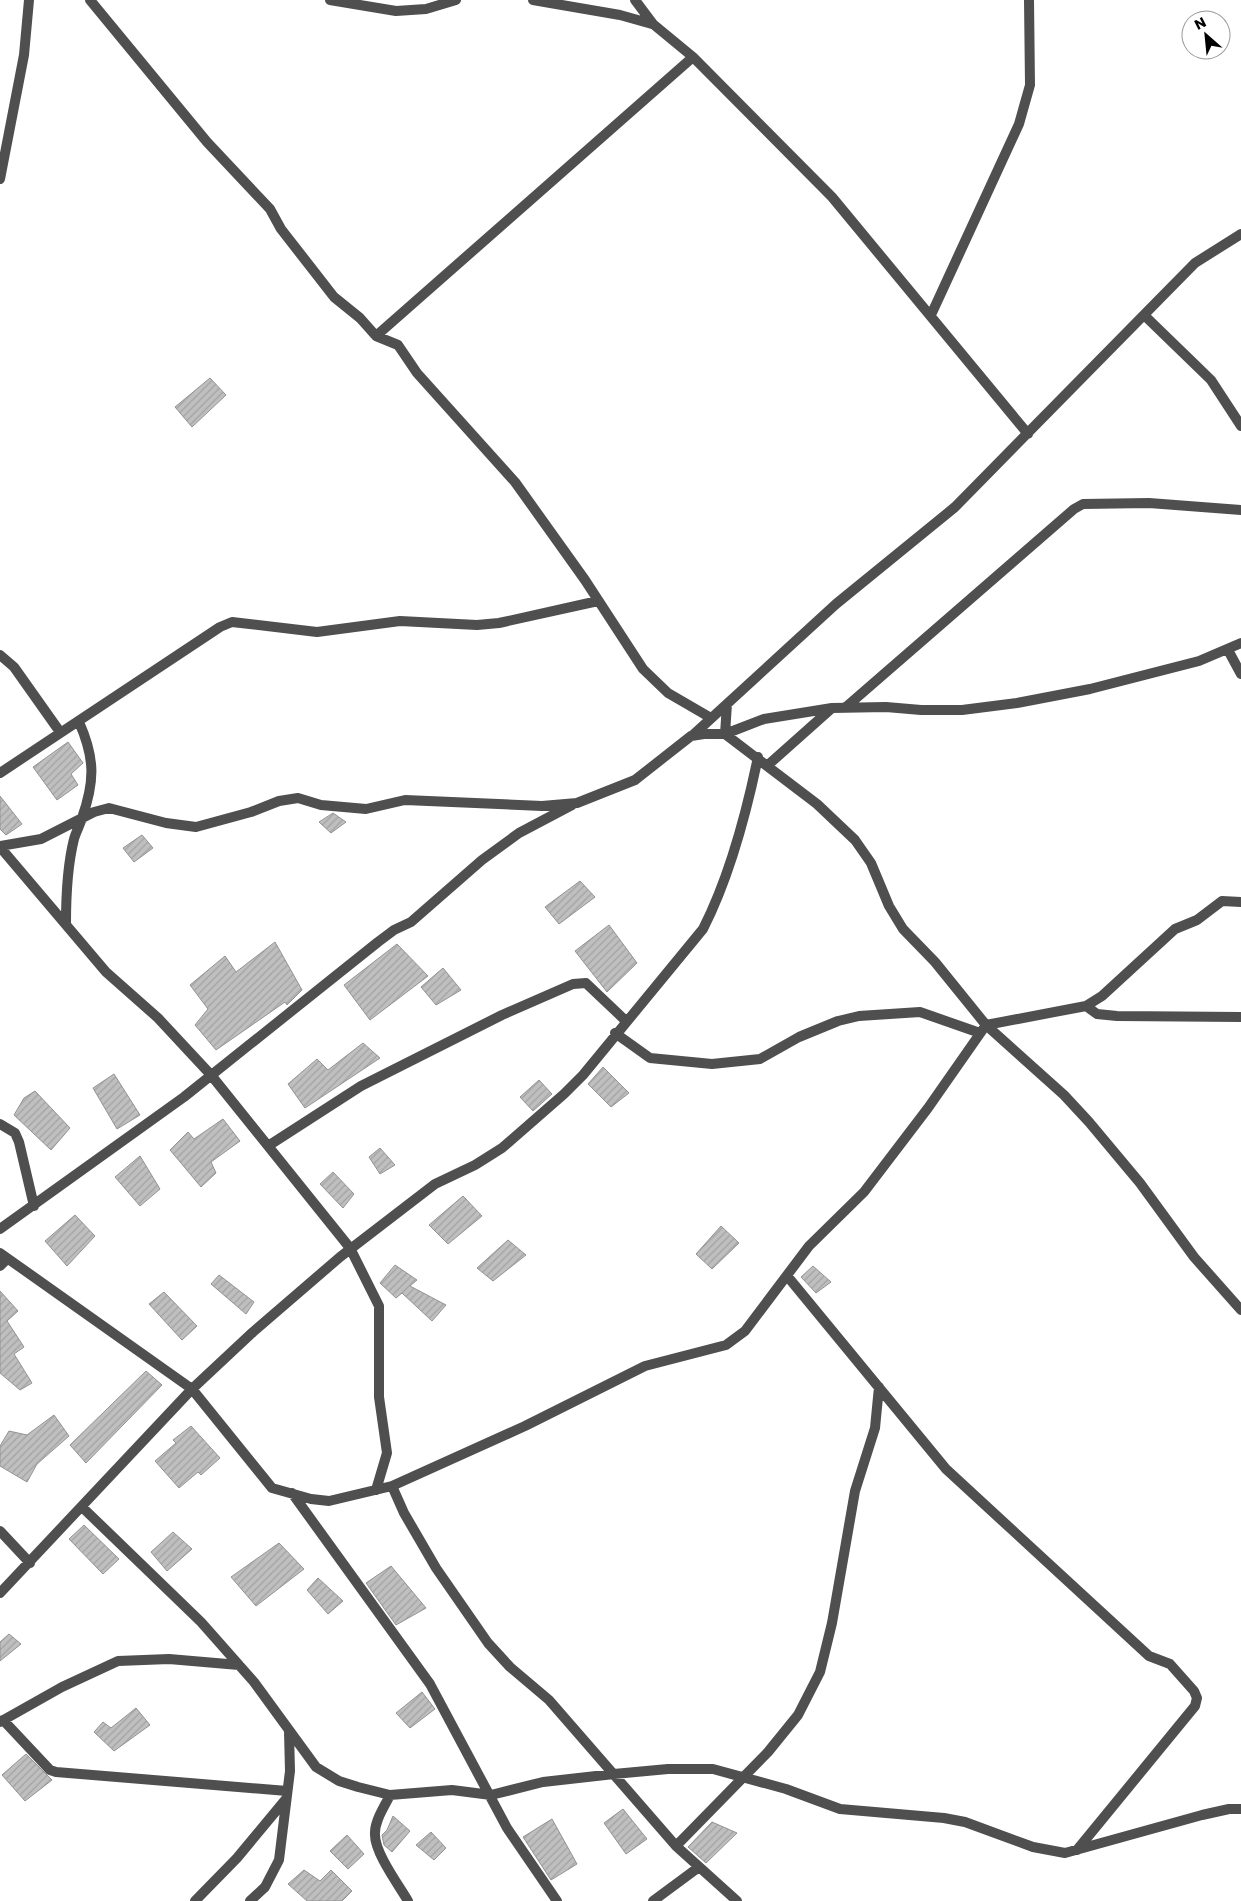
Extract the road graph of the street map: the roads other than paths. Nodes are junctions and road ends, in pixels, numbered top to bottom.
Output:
1 (29, 0) edge
2 (90, 0) edge
3 (330, 0) edge
4 (456, 0) edge
5 (533, 0) edge
6 (635, 0) edge
7 (1029, 0) edge
8 (653, 24) junction
9 (693, 57) junction
10 (0, 179) edge
11 (1241, 234) edge
12 (931, 315) junction
13 (1144, 315) junction
14 (376, 336) junction
15 (1241, 426) edge
16 (1028, 434) junction
17 (1241, 510) edge
18 (598, 601) junction
19 (1241, 642) edge
20 (1228, 650) junction
21 (0, 655) edge
22 (1241, 674) edge
23 (727, 704) junction
24 (846, 707) junction
25 (832, 708) junction
26 (711, 718) junction
27 (78, 722) junction
28 (60, 732) junction
29 (725, 734) junction
30 (691, 736) junction
31 (758, 758) junction
32 (768, 765) junction
33 (0, 773) edge
34 (578, 803) junction
35 (83, 818) junction
36 (0, 847) edge
37 (1241, 902) edge
38 (66, 923) junction
39 (1086, 1006) junction
40 (1241, 1017) edge
41 (626, 1021) junction
42 (983, 1029) junction
43 (615, 1033) junction
44 (211, 1075) junction
45 (0, 1124) edge
46 (268, 1146) junction
47 (34, 1206) junction
48 (0, 1229) edge
49 (350, 1248) junction
50 (2, 1259) edge
51 (788, 1277) junction
52 (1241, 1310) edge
53 (879, 1387) junction
54 (192, 1389) junction
55 (392, 1486) junction
56 (376, 1490) junction
57 (292, 1493) junction
58 (82, 1507) junction
59 (0, 1531) edge
60 (30, 1563) junction
61 (0, 1593) edge
62 (239, 1665) junction
63 (2, 1721) edge
64 (289, 1729) junction
65 (614, 1774) junction
66 (745, 1777) junction
67 (287, 1794) junction
68 (390, 1794) junction
69 (490, 1794) junction
70 (1241, 1809) edge
71 (676, 1846) junction
72 (1076, 1851) junction
73 (699, 1867) junction
74 (195, 1901) edge
75 (250, 1901) edge
76 (408, 1901) edge
77 (558, 1901) edge
78 (653, 1901) edge
79 (736, 1901) edge

1 - 10 street
2 - 14 street
3 - 4 street
5 - 8 street
6 - 8 street
7 - 12 street
8 - 9 street
9 - 12 street
9 - 14 street
11 - 13 street
12 - 16 street
13 - 15 street
13 - 16 street
14 - 18 street
16 - 23 street
17 - 24 street
18 - 26 street
18 - 27 street
19 - 20 street
20 - 22 street
20 - 24 street
21 - 28 street
23 - 26 street
23 - 29 street
24 - 25 street
25 - 29 street
25 - 32 street
26 - 30 street
27 - 28 street
27 - 35 street
28 - 33 street
29 - 30 street
29 - 31 street
30 - 34 street
31 - 32 street
31 - 41 street
32 - 42 street
34 - 35 street
34 - 44 street
35 - 36 street
35 - 38 street
36 - 38 street
37 - 39 street
38 - 44 street
39 - 40 street
39 - 42 street
41 - 43 street
41 - 46 street
42 - 43 street
42 - 51 street
42 - 52 street
43 - 49 street
44 - 46 street
44 - 47 street
45 - 47 street
46 - 49 street
47 - 48 street
49 - 54 street
49 - 56 street
50 - 54 street
51 - 53 street
51 - 55 street
53 - 66 street
53 - 72 street
54 - 57 street
54 - 58 street
55 - 56 street
55 - 65 street
56 - 57 street
57 - 69 street
58 - 60 street
58 - 62 street
59 - 60 street
60 - 61 street
62 - 63 street
62 - 64 street
63 - 67 street
64 - 67 street
64 - 68 street
65 - 66 street
65 - 69 street
65 - 71 street
66 - 71 street
66 - 72 street
67 - 74 street
67 - 75 street
68 - 69 street
68 - 76 street
69 - 77 street
70 - 72 street
71 - 73 street
73 - 78 street
73 - 79 street

